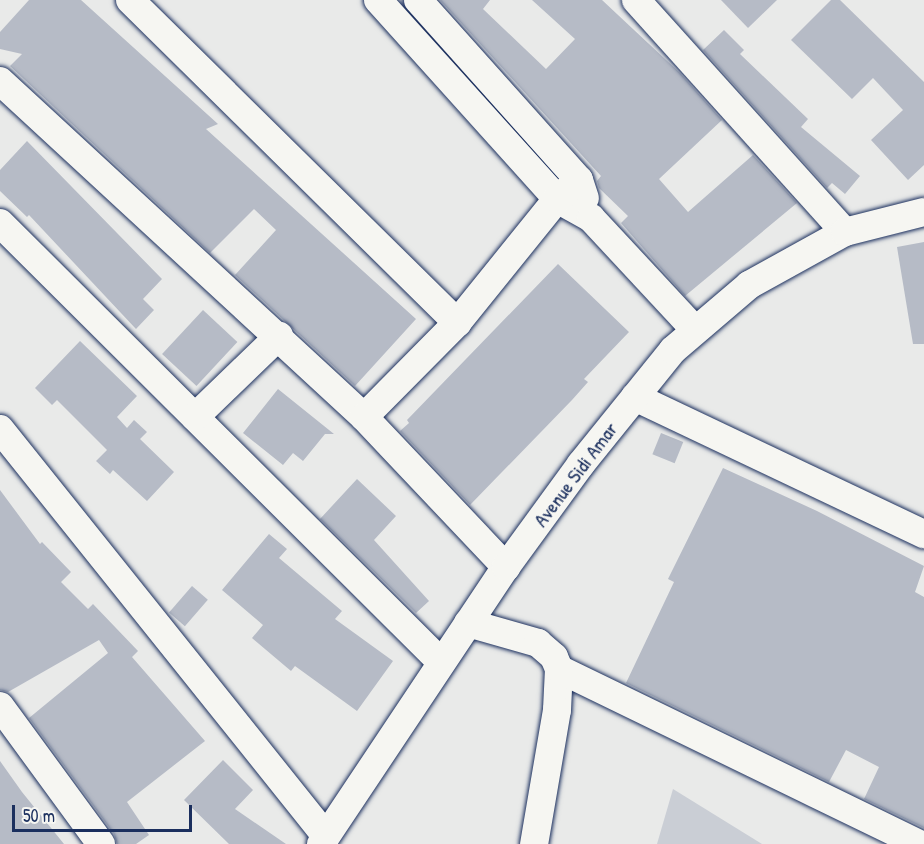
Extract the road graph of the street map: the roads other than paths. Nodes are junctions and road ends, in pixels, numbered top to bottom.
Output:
1 (130, 0) edge
2 (378, 0) edge
3 (418, 0) edge
4 (636, 0) edge
5 (0, 81) edge
6 (579, 180) junction
7 (557, 199) junction
8 (924, 212) edge
9 (591, 218) junction
10 (0, 223) edge
11 (845, 232) junction
12 (457, 323) junction
13 (695, 330) junction
14 (279, 336) junction
15 (635, 397) junction
16 (195, 417) junction
17 (364, 417) junction
18 (0, 429) edge
19 (924, 534) edge
20 (506, 567) junction
21 (468, 623) junction
22 (441, 662) junction
23 (559, 669) junction
24 (0, 706) edge
25 (324, 840) edge
26 (101, 844) edge
27 (534, 844) edge
28 (919, 844) edge

1 - 12 street
2 - 7 street
3 - 6 street
4 - 11 street
5 - 14 street
6 - 7 street
6 - 9 street
7 - 9 street
7 - 12 street
8 - 11 street, Avenue Sidi Amar
9 - 13 street
10 - 16 street
11 - 13 street, Avenue Sidi Amar
12 - 17 street
13 - 15 street, Avenue Sidi Amar
14 - 16 street
14 - 17 street
15 - 19 street
15 - 20 street, Avenue Sidi Amar
16 - 22 street
17 - 20 street
18 - 25 street
20 - 21 street, Avenue Sidi Amar
21 - 22 street, Avenue Sidi Amar
21 - 23 street
22 - 25 street, Avenue Sidi Amar
23 - 27 street
23 - 28 street
24 - 26 street

